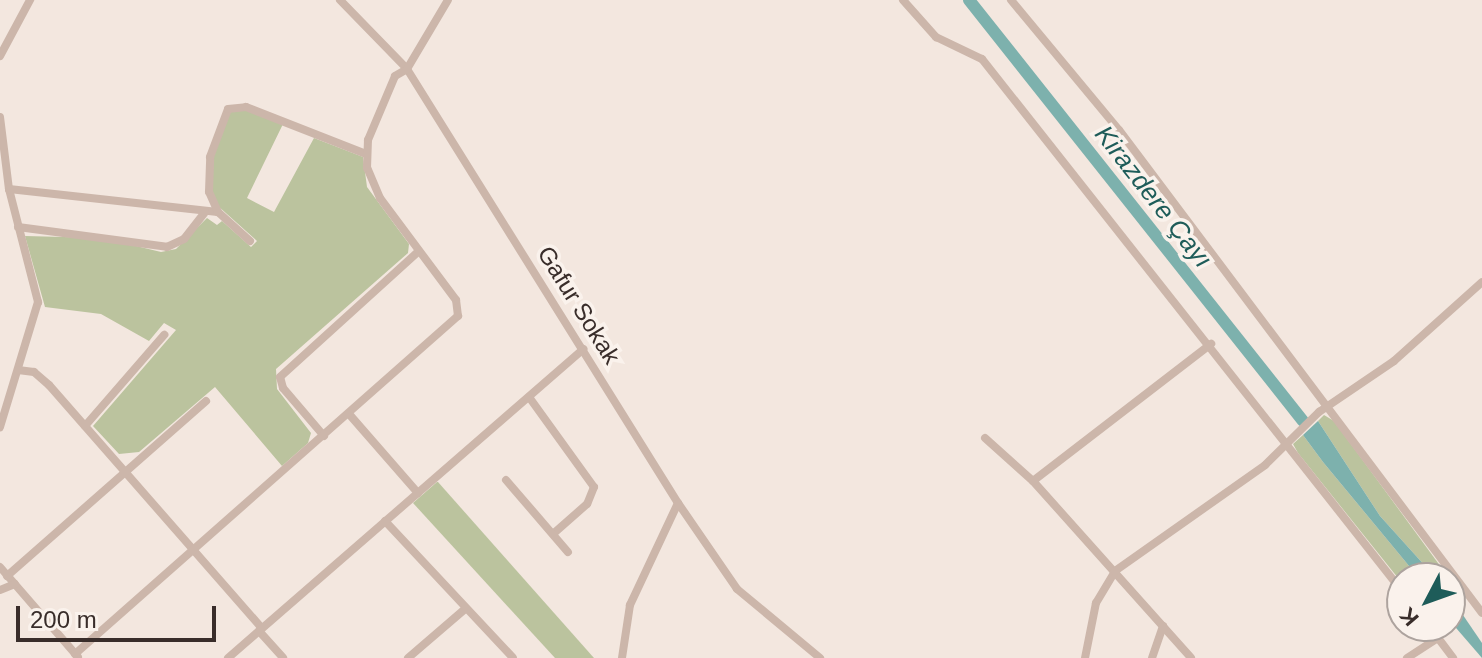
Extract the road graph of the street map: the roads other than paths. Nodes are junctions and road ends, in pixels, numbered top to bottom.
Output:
1 (30, 0) edge
2 (340, 0) edge
3 (448, 0) edge
4 (1011, 0) edge
5 (907, 2) edge
6 (0, 55) edge
7 (407, 69) junction
8 (0, 117) edge
9 (366, 154) junction
10 (9, 189) junction
11 (205, 212) junction
12 (218, 212) junction
13 (18, 227) junction
14 (250, 241) dead end
15 (418, 252) junction
16 (1482, 282) edge
17 (164, 335) dead end
18 (1211, 344) junction
19 (584, 349) junction
20 (18, 370) junction
21 (529, 397) junction
22 (206, 401) dead end
23 (1328, 406) junction
24 (349, 414) junction
25 (85, 426) junction
26 (0, 427) edge
27 (324, 436) junction
28 (985, 438) dead end
29 (1287, 444) junction
30 (125, 471) junction
31 (506, 480) dead end
32 (1033, 481) junction
33 (418, 493) junction
34 (678, 503) junction
35 (385, 521) junction
36 (553, 534) junction
37 (194, 549) junction
38 (568, 552) dead end
39 (0, 567) edge
40 (1115, 571) junction
41 (1386, 571) edge
42 (7, 576) junction
43 (15, 584) junction
44 (0, 590) edge
45 (465, 609) junction
46 (1482, 613) edge
47 (1163, 626) junction
48 (261, 630) junction
49 (1432, 642) edge
50 (77, 656) edge
51 (228, 658) edge
52 (283, 658) edge
53 (408, 658) edge
54 (513, 658) edge
55 (622, 658) edge
56 (820, 658) edge
57 (1085, 658) edge
58 (1152, 658) edge
59 (1191, 658) edge
60 (1407, 658) edge

1 - 6 street
2 - 7 street, Gafur Sokak
3 - 7 street
4 - 23 street
5 - 18 street
7 - 9 street
7 - 19 street, Gafur Sokak
8 - 10 street
9 - 12 street
9 - 15 street
10 - 11 street
10 - 13 street
11 - 12 street
11 - 13 street
12 - 14 street
13 - 20 street
15 - 24 street
15 - 27 street
16 - 23 street
17 - 25 street
18 - 29 street
18 - 32 street
19 - 21 street
19 - 34 street, Gafur Sokak
20 - 25 street
20 - 26 street
21 - 33 street
21 - 36 street
22 - 30 street
23 - 29 street
23 - 46 street
24 - 27 street
24 - 33 street
25 - 30 street
27 - 37 street
28 - 32 street
29 - 40 street
29 - 41 street
30 - 37 street
30 - 42 street
31 - 36 street
32 - 40 street
33 - 35 street
34 - 55 street
34 - 56 street, Gafur Sokak
35 - 45 street
35 - 48 street
36 - 38 street
37 - 48 street
37 - 50 street
39 - 42 street
40 - 47 street
40 - 57 street
42 - 43 street
43 - 44 street
43 - 50 street
45 - 53 street
45 - 54 street
47 - 58 street
47 - 59 street
48 - 51 street
48 - 52 street
49 - 60 street

